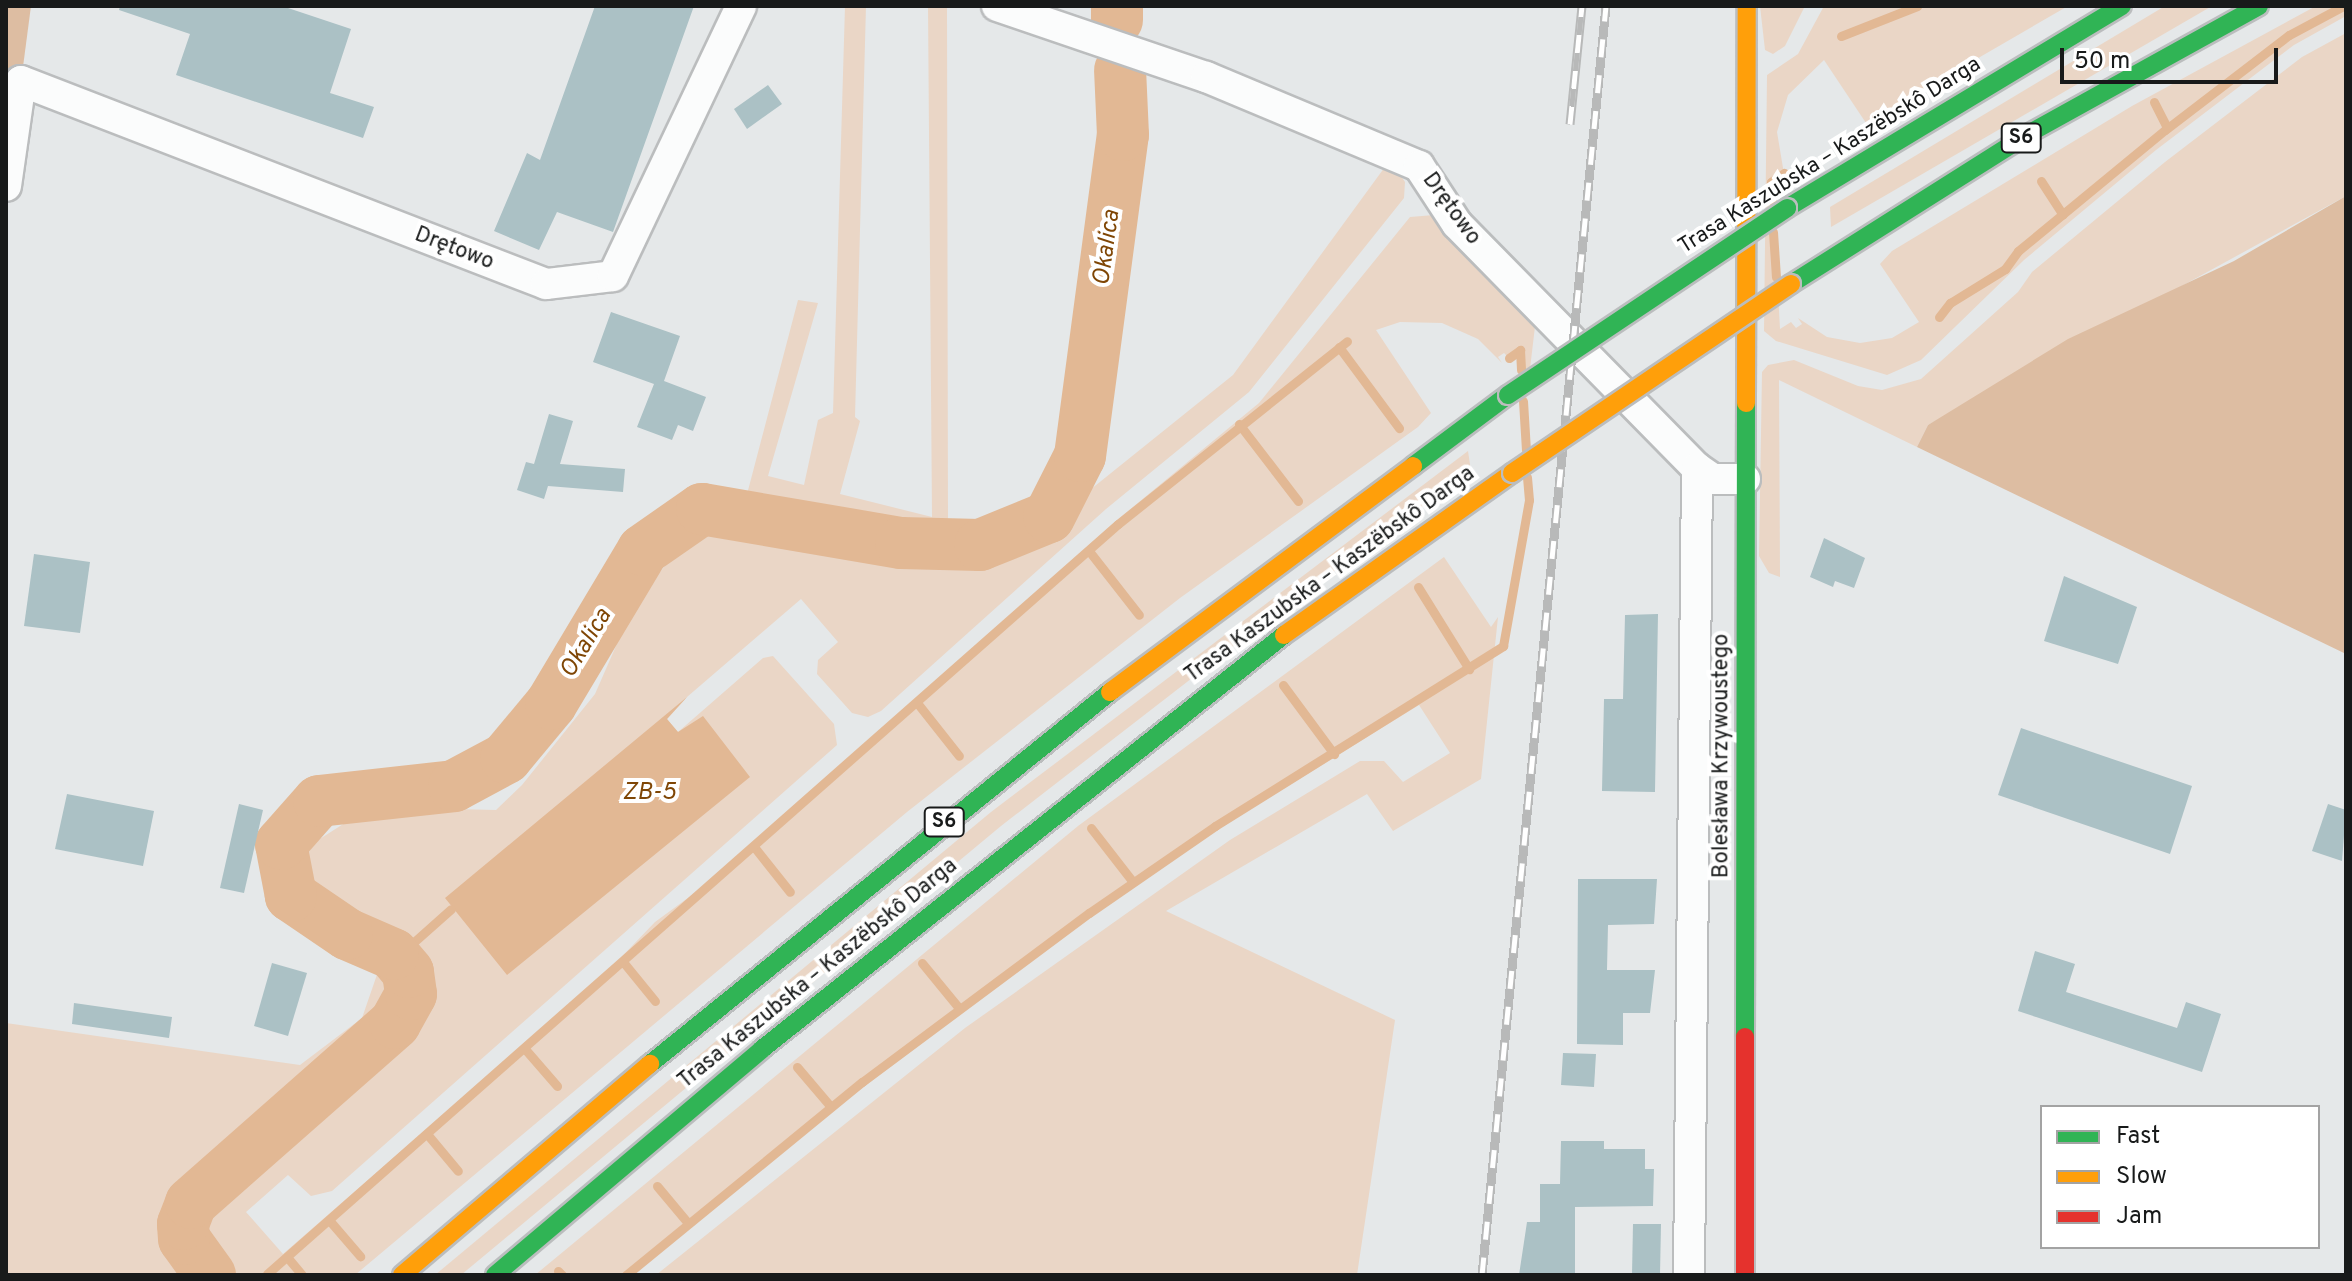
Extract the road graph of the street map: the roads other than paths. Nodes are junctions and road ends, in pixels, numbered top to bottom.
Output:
1 (741, 6) edge
2 (997, 6) edge
3 (1747, 6) edge
4 (2122, 6) edge
5 (2259, 6) edge
6 (6, 186) edge
7 (1697, 468) junction
8 (1745, 479) junction
9 (402, 1275) edge
10 (495, 1275) edge
11 (1689, 1275) edge
12 (1745, 1275) edge

1 - 6 street, Drętowo
2 - 7 street, Drętowo
3 - 8 main road, Bolesława Krzywoustego
4 - 9 main road, Trasa Kaszubska – Kaszëbskô Darga / S6, bridge
5 - 10 main road, Trasa Kaszubska – Kaszëbskô Darga / S6, bridge
7 - 8 street, Drętowo
7 - 11 street
8 - 12 main road, Bolesława Krzywoustego

